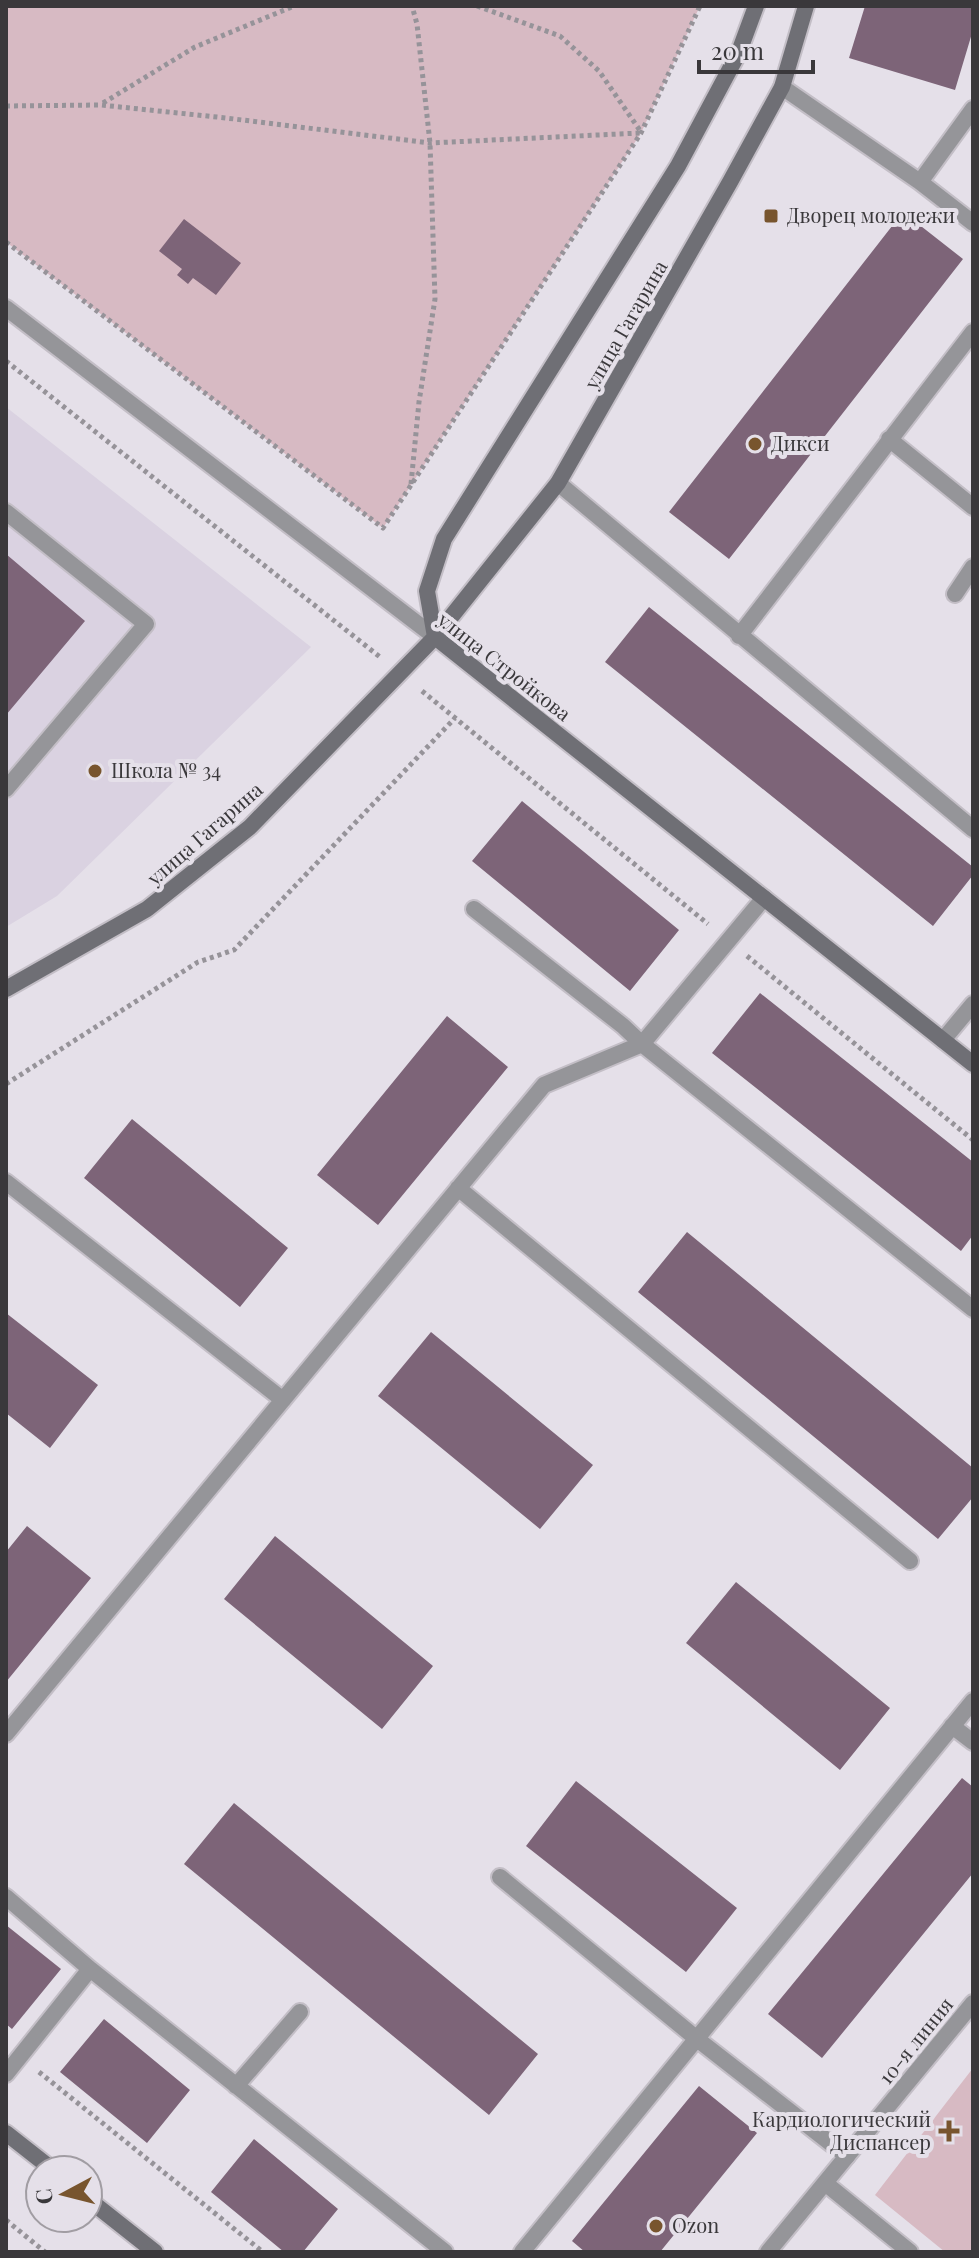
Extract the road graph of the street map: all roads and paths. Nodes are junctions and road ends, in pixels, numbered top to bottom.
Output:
1 (294, 6) edge
2 (412, 6) edge
3 (477, 6) edge
4 (700, 6) edge
5 (756, 6) edge
6 (806, 6) edge
7 (782, 87) junction
8 (101, 105) junction
9 (6, 106) edge
10 (973, 109) edge
11 (641, 133) junction
12 (430, 143) junction
13 (920, 182) junction
14 (973, 223) edge
15 (6, 242) edge
16 (6, 308) edge
17 (973, 332) edge
18 (6, 361) edge
19 (889, 439) junction
20 (558, 483) junction
21 (411, 485) junction
22 (973, 507) edge
23 (6, 512) edge
24 (973, 567) edge
25 (955, 594) dead end
26 (739, 636) junction
27 (435, 637) junction
28 (400, 673) junction
29 (455, 718) junction
30 (6, 789) edge
31 (973, 829) edge
32 (764, 898) junction
33 (474, 909) dead end
34 (728, 940) junction
35 (6, 989) edge
36 (973, 1004) edge
37 (943, 1040) junction
38 (642, 1044) junction
39 (973, 1064) edge
40 (6, 1084) edge
41 (973, 1140) edge
42 (6, 1182) edge
43 (458, 1188) junction
44 (971, 1305) edge
45 (283, 1400) junction
46 (910, 1561) dead end
47 (973, 1701) edge
48 (952, 1726) junction
49 (6, 1734) edge
50 (973, 1742) edge
51 (500, 1877) dead end
52 (6, 1897) edge
53 (90, 1969) junction
54 (973, 2003) edge
55 (300, 2012) dead end
56 (697, 2039) junction
57 (20, 2057) junction
58 (6, 2074) edge
59 (236, 2086) junction
60 (6, 2133) edge
61 (33, 2154) edge
62 (847, 2156) junction
63 (825, 2183) junction
64 (104, 2212) edge
65 (6, 2220) edge
66 (45, 2252) edge
67 (155, 2252) edge
68 (263, 2252) edge
69 (445, 2252) edge
70 (522, 2252) edge
71 (768, 2252) edge
72 (910, 2252) edge

1 - 8 path
2 - 12 path
3 - 11 path
4 - 11 path
5 - 27 street, улица Гагарина
6 - 7 street, улица Гагарина
7 - 13 street
7 - 20 street, улица Гагарина
8 - 9 path
8 - 12 path
10 - 13 street
11 - 12 path
11 - 21 path
12 - 21 path
13 - 14 street
15 - 21 path
16 - 27 street, улица Стройкова
17 - 19 street
18 - 28 path
19 - 22 street
19 - 26 street
20 - 26 street
20 - 27 street, улица Гагарина
23 - 30 street
24 - 25 street
26 - 31 street
27 - 28 street, улица Гагарина
27 - 32 street, улица Стройкова
28 - 29 path
28 - 35 street, улица Гагарина
29 - 34 path
29 - 40 path
32 - 34 street
32 - 37 street, улица Стройкова
33 - 38 street
34 - 38 street
34 - 41 path
36 - 37 street
37 - 39 street, улица Стройкова
38 - 43 street
38 - 44 street
42 - 45 street
43 - 45 street
43 - 46 street
45 - 49 street
47 - 48 street
48 - 50 street
48 - 56 street
51 - 56 street
52 - 53 street
53 - 57 street
53 - 59 street
54 - 62 street, 10-я линия
55 - 59 street
56 - 62 street
56 - 70 street
57 - 58 street
57 - 68 path
59 - 69 street
60 - 61 street
62 - 63 street, 10-я линия
63 - 71 street, 10-я линия
63 - 72 street
64 - 67 street
65 - 66 path

